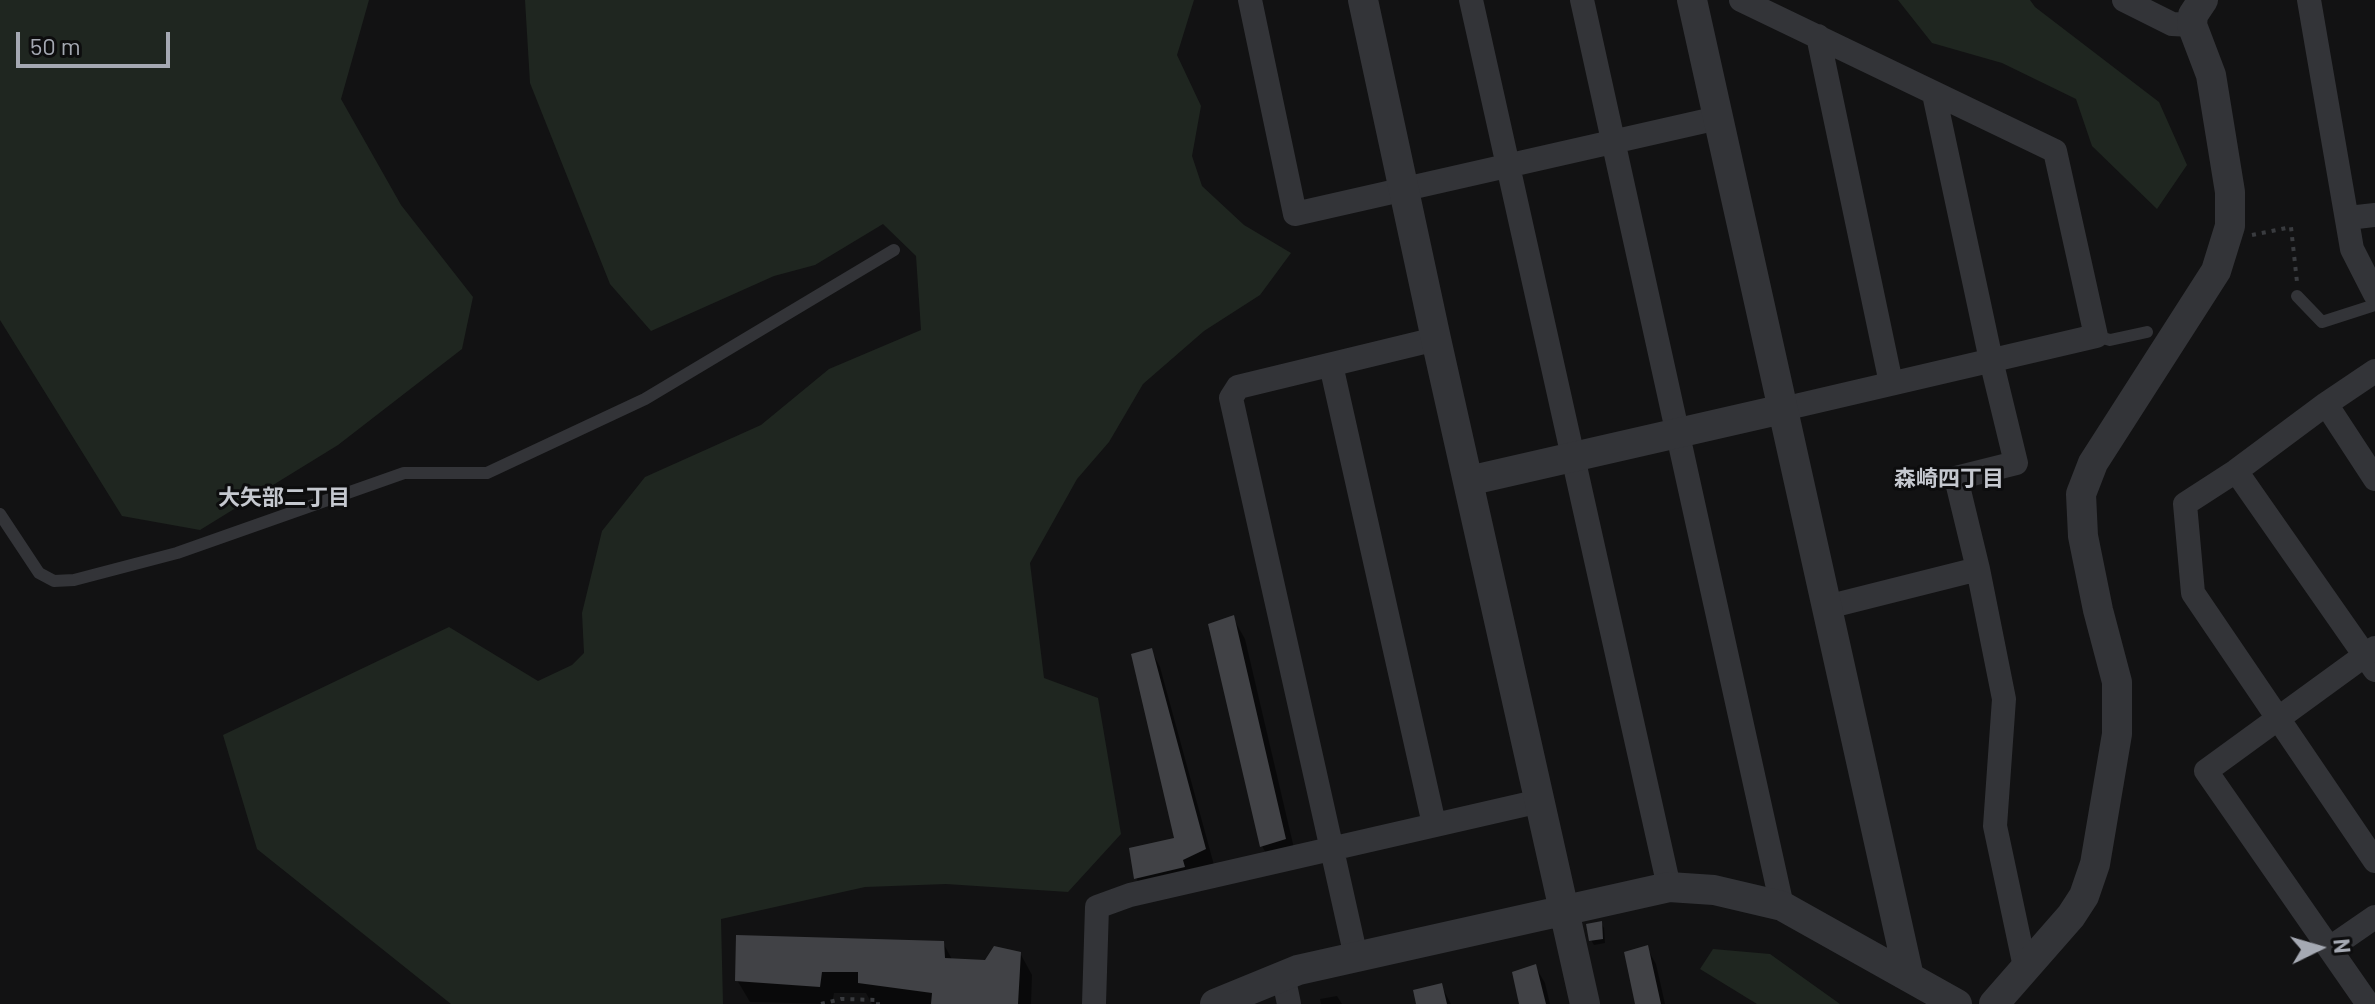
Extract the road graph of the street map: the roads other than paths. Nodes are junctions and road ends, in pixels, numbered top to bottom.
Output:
1 (1250, 0) edge
2 (1363, 0) edge
3 (1471, 0) edge
4 (1582, 0) edge
5 (1692, 0) edge
6 (1741, 0) edge
7 (2124, 0) edge
8 (2309, 0) edge
9 (2197, 13) edge
10 (1818, 36) junction
11 (1934, 94) junction
12 (1718, 118) junction
13 (1614, 143) junction
14 (1508, 167) junction
15 (1404, 190) junction
16 (2375, 215) edge
17 (2348, 218) junction
18 (894, 250) dead end
19 (2375, 294) edge
20 (2297, 296) road end
21 (2375, 305) edge
22 (2147, 332) dead end
23 (2096, 336) junction
24 (1436, 339) junction
25 (1991, 360) junction
26 (1331, 365) junction
27 (2375, 371) edge
28 (1891, 383) junction
29 (2326, 404) junction
30 (1783, 409) junction
31 (1679, 434) junction
32 (1573, 457) junction
33 (2236, 471) junction
34 (2375, 479) edge
35 (1468, 481) junction
36 (0, 514) edge
37 (1978, 569) junction
38 (1827, 607) junction
39 (2372, 658) edge
40 (2277, 719) junction
41 (1540, 801) junction
42 (1434, 824) junction
43 (1330, 848) junction
44 (2375, 861) edge
45 (1669, 887) junction
46 (1782, 906) junction
47 (1564, 909) junction
48 (2375, 917) edge
49 (2330, 948) junction
50 (1356, 957) junction
51 (2025, 967) junction
52 (1909, 977) junction
53 (1286, 990) edge
54 (1094, 1004) edge
55 (1215, 1004) edge
56 (1585, 1004) edge
57 (1957, 1004) edge
58 (1994, 1004) edge
59 (2368, 1004) edge

1 - 15 street
2 - 15 street
3 - 14 street
4 - 13 street
5 - 12 street
6 - 10 street
7 - 9 street
8 - 17 street
9 - 51 street
10 - 11 street
10 - 28 street
11 - 23 street
11 - 25 street
12 - 13 street
12 - 30 street
13 - 14 street
13 - 31 street
14 - 15 street
14 - 32 street
15 - 24 street
16 - 17 street
17 - 19 street
18 - 36 lane
20 - 21 lane
22 - 23 lane
23 - 25 street
24 - 26 street
24 - 35 street
25 - 28 street
25 - 37 street
26 - 42 street
26 - 43 street
27 - 29 street
28 - 30 street
29 - 33 street
29 - 34 street
30 - 31 street
30 - 38 street
31 - 32 street
31 - 46 street
32 - 35 street
32 - 45 street
33 - 39 street
33 - 40 street
35 - 41 street
37 - 38 street
37 - 51 street
38 - 52 street
39 - 40 street
40 - 44 street
40 - 49 street
41 - 42 street
41 - 47 street
42 - 43 street
43 - 50 street
43 - 54 street
45 - 46 street
45 - 47 street
46 - 52 street
47 - 50 street
47 - 56 street
48 - 49 street
49 - 59 street
50 - 53 street
51 - 58 street
52 - 57 street
53 - 55 street

